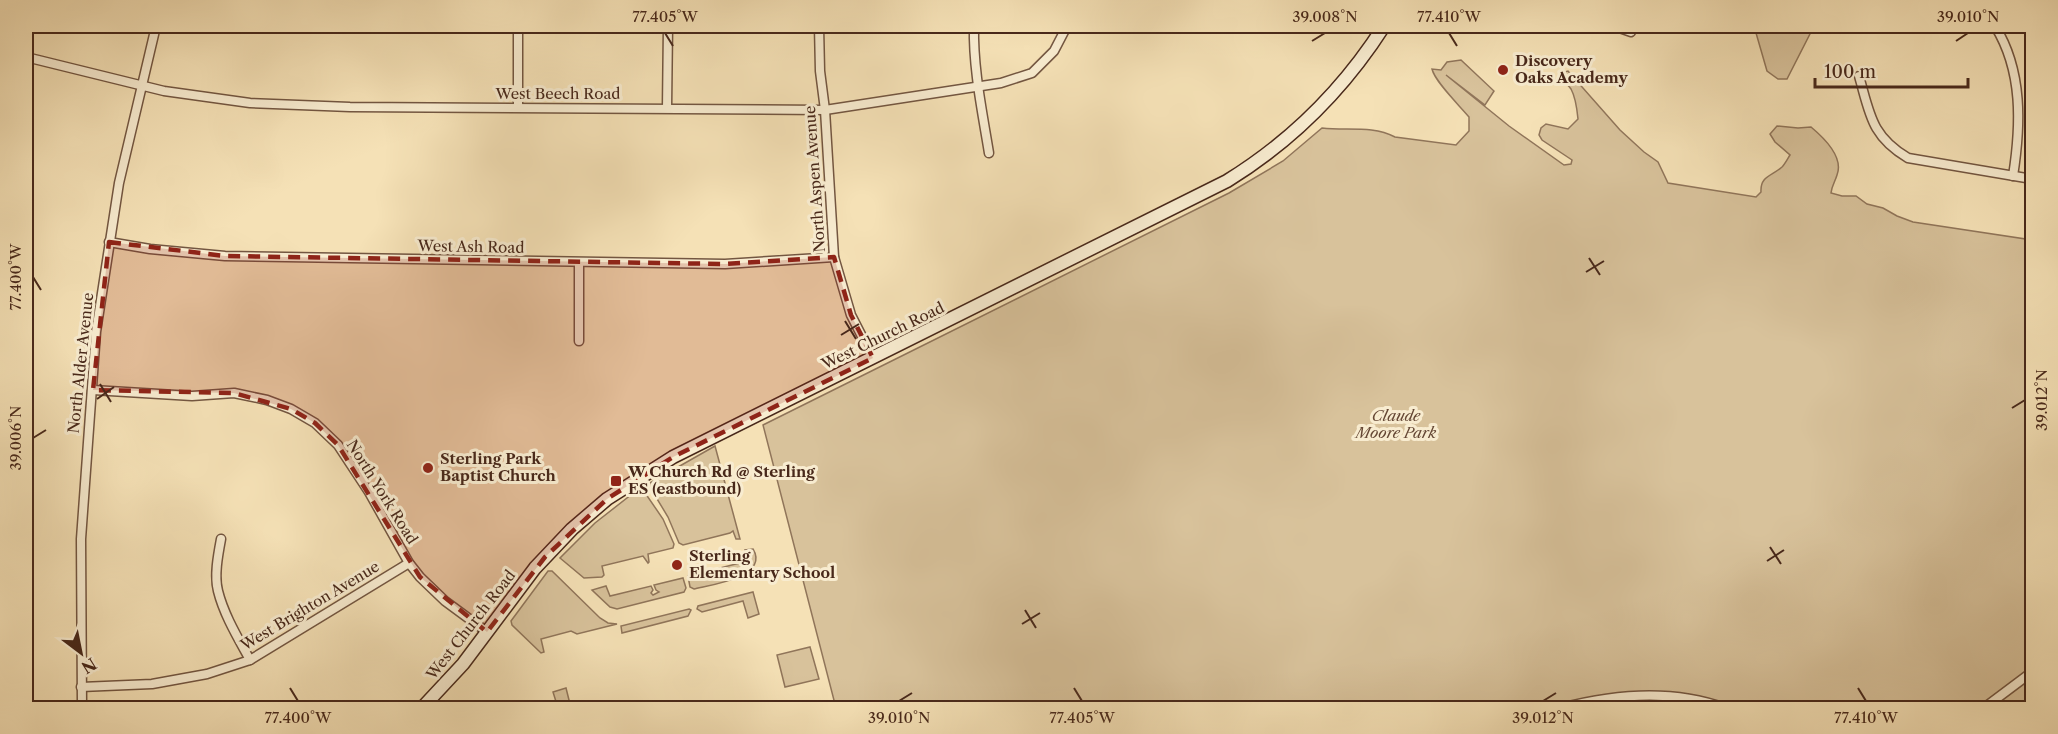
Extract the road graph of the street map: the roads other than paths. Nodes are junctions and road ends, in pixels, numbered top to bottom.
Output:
1 (156, 26) edge
2 (518, 26) edge
3 (668, 26) edge
4 (819, 26) edge
5 (974, 26) edge
6 (1067, 26) edge
7 (1384, 26) edge
8 (1614, 26) edge
9 (1995, 26) edge
10 (1631, 32) dead end
11 (26, 57) edge
12 (1859, 76) dead end
13 (142, 86) junction
14 (978, 88) junction
15 (518, 107) junction
16 (667, 108) junction
17 (825, 110) junction
18 (989, 153) dead end
19 (2013, 176) junction
20 (2032, 179) edge
21 (109, 242) junction
22 (834, 257) junction
23 (579, 263) junction
24 (579, 341) dead end
25 (873, 358) junction
26 (93, 390) junction
27 (222, 539) dead end
28 (409, 562) junction
29 (487, 632) junction
30 (250, 660) junction
31 (2032, 672) edge
32 (81, 687) junction
33 (82, 708) edge
34 (422, 708) edge
35 (1561, 708) edge
36 (1725, 708) edge
37 (1984, 708) edge

1 - 13 street, North Alder Avenue
2 - 15 street
3 - 16 street
4 - 17 street, North Aspen Avenue
5 - 14 street
6 - 14 street, West Beech Road
7 - 25 main road, West Church Road
8 - 10 street
9 - 19 street
11 - 13 street, West Beech Road
12 - 19 street
13 - 15 street, West Beech Road
13 - 21 street, North Alder Avenue
14 - 17 street, West Beech Road
14 - 18 street
15 - 16 street, West Beech Road
16 - 17 street, West Beech Road
17 - 22 street, North Aspen Avenue
19 - 20 street
21 - 23 street, West Ash Road
21 - 26 street, North Alder Avenue
22 - 23 street, West Ash Road
22 - 25 street, North Aspen Avenue
23 - 24 street
25 - 29 main road, West Church Road
26 - 28 street, North York Road
26 - 32 street, North Alder Avenue
27 - 30 street
28 - 29 street, North York Road
28 - 30 street, West Brighton Avenue
29 - 34 main road, West Church Road
30 - 32 street, West Brighton Avenue
31 - 37 street
32 - 33 street, North Alder Avenue
35 - 36 street

